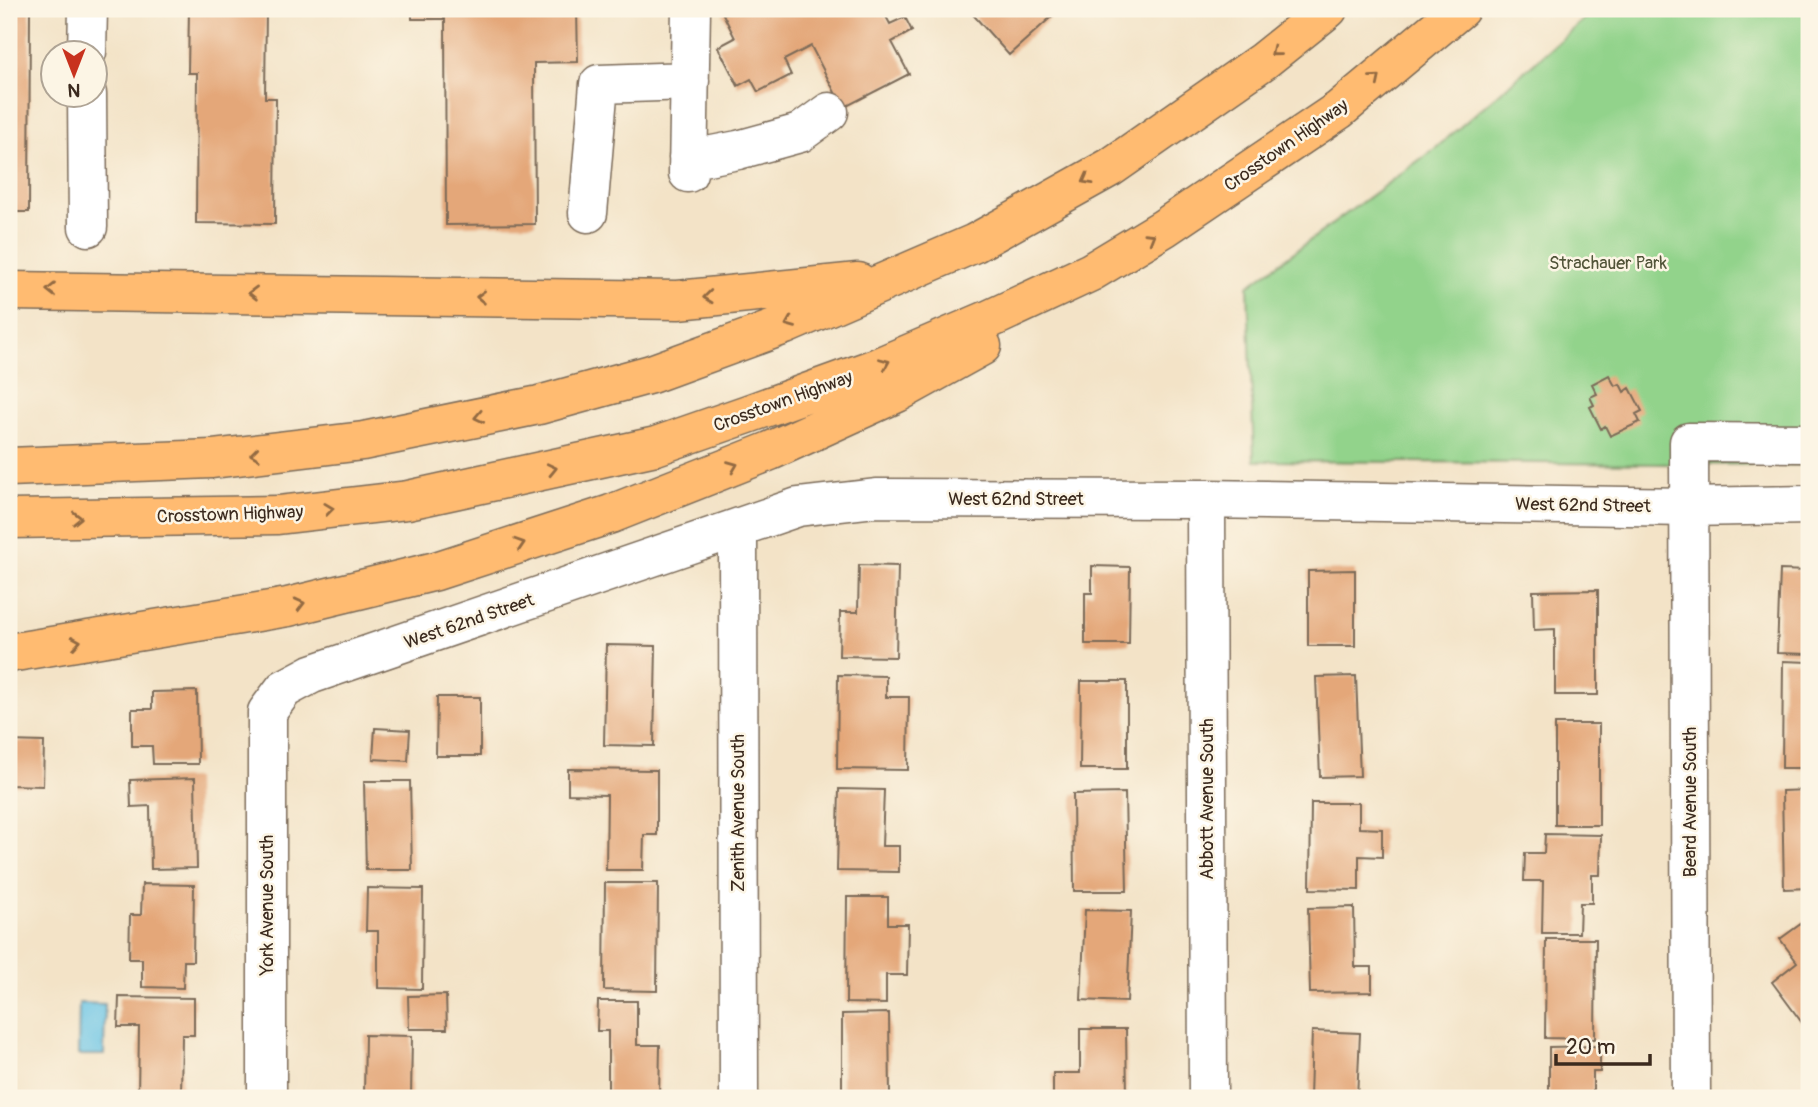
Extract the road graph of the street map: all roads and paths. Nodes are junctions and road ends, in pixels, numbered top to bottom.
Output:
1 (88, 9) edge
2 (691, 9) edge
3 (1328, 9) edge
4 (1460, 9) edge
5 (88, 38) edge
6 (690, 81) junction
7 (87, 108) edge
8 (829, 113) dead end
9 (588, 213) dead end
10 (88, 226) dead end
11 (1091, 272) junction
12 (898, 278) junction
13 (9, 290) edge
14 (1809, 443) edge
15 (9, 467) edge
16 (1206, 499) junction
17 (1809, 505) edge
18 (1689, 507) junction
19 (9, 519) edge
20 (738, 528) junction
21 (9, 653) edge
22 (267, 712) joint
23 (267, 1098) edge
24 (739, 1098) edge
25 (1208, 1098) edge
26 (1691, 1098) edge

1 - 5 street
2 - 6 street
3 -> 12 highway
11 -> 4 highway, Crosstown Highway
6 - 8 street
6 - 9 street
7 - 10 street
19 -> 11 highway, Crosstown Highway
21 -> 11 highway
12 -> 13 highway
12 -> 15 highway
14 - 18 street, Beard Avenue South
16 - 18 street, West 62nd Street
16 - 20 street, West 62nd Street
16 - 25 street, Abbott Avenue South
17 - 18 street, West 62nd Street
18 - 26 street, Beard Avenue South
20 - 22 street, West 62nd Street
20 - 24 street, Zenith Avenue South
22 - 23 street, York Avenue South

